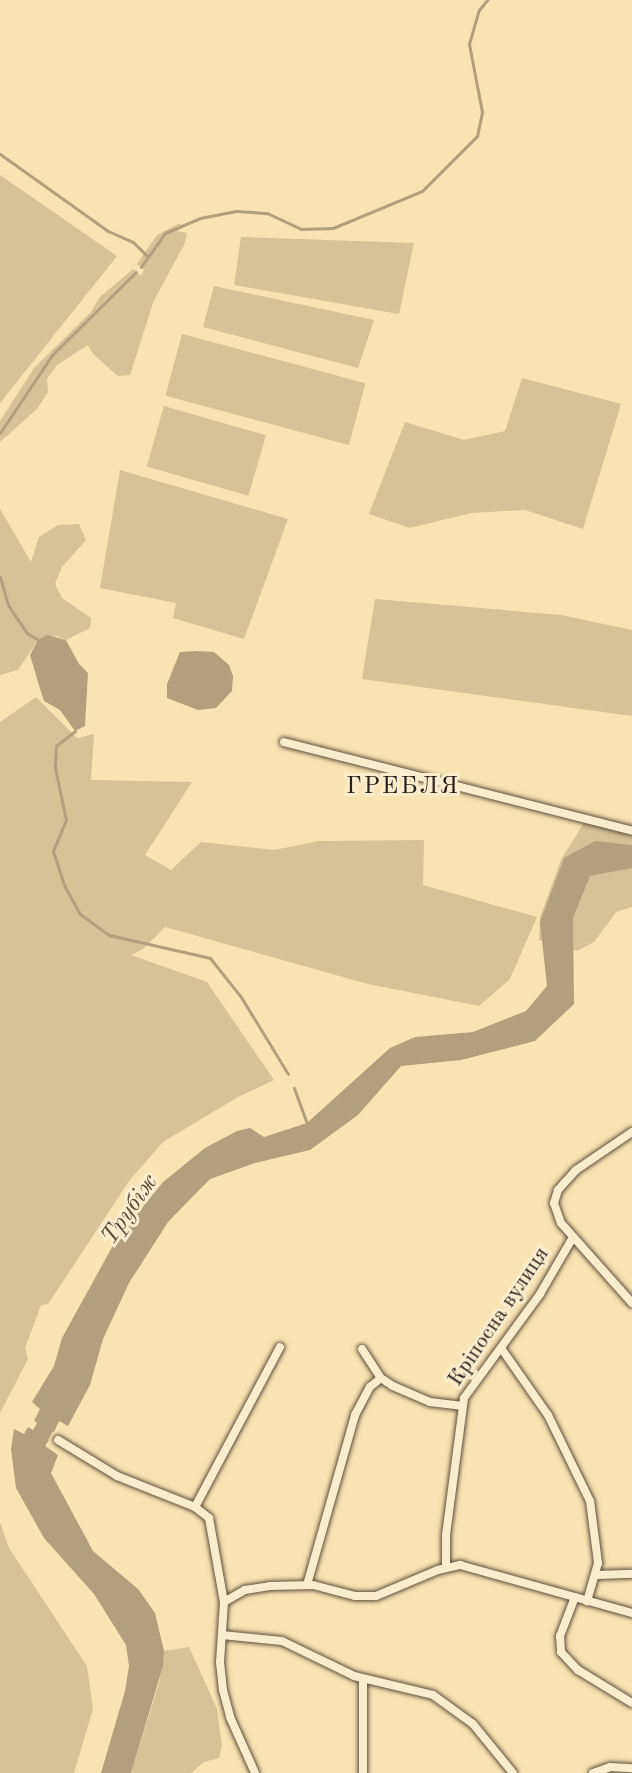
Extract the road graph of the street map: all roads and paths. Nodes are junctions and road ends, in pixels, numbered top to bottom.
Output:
1 (284, 742) dead end
2 (632, 831) edge
3 (632, 1132) edge
4 (573, 1237) junction
5 (632, 1303) edge
6 (280, 1347) dead end
7 (501, 1348) junction
8 (362, 1349) dead end
9 (381, 1378) junction
10 (461, 1406) junction
11 (58, 1440) dead end
12 (195, 1507) junction
13 (446, 1567) junction
14 (632, 1574) edge
15 (597, 1575) junction
16 (307, 1585) junction
17 (575, 1597) junction
18 (587, 1601) junction
19 (224, 1602) junction
20 (632, 1613) edge
21 (222, 1635) junction
22 (363, 1679) junction
23 (632, 1703) edge
24 (632, 1768) edge
25 (255, 1773) edge
26 (363, 1773) edge
27 (513, 1773) edge
28 (593, 1773) edge

1 - 2 street
3 - 4 street, Кріпосна вулиця
4 - 5 street
4 - 7 street, Кріпосна вулиця
6 - 12 street
7 - 10 street, Кріпосна вулиця
7 - 15 street
8 - 9 street
9 - 10 street
9 - 16 street
10 - 13 street, Кріпосна вулиця
11 - 12 street
12 - 19 street
13 - 16 street
13 - 17 street
14 - 15 street
15 - 18 street
16 - 19 street
17 - 18 street
17 - 23 street
18 - 20 street
19 - 21 street
21 - 22 street
21 - 25 street
22 - 26 street
22 - 27 street
24 - 28 street

